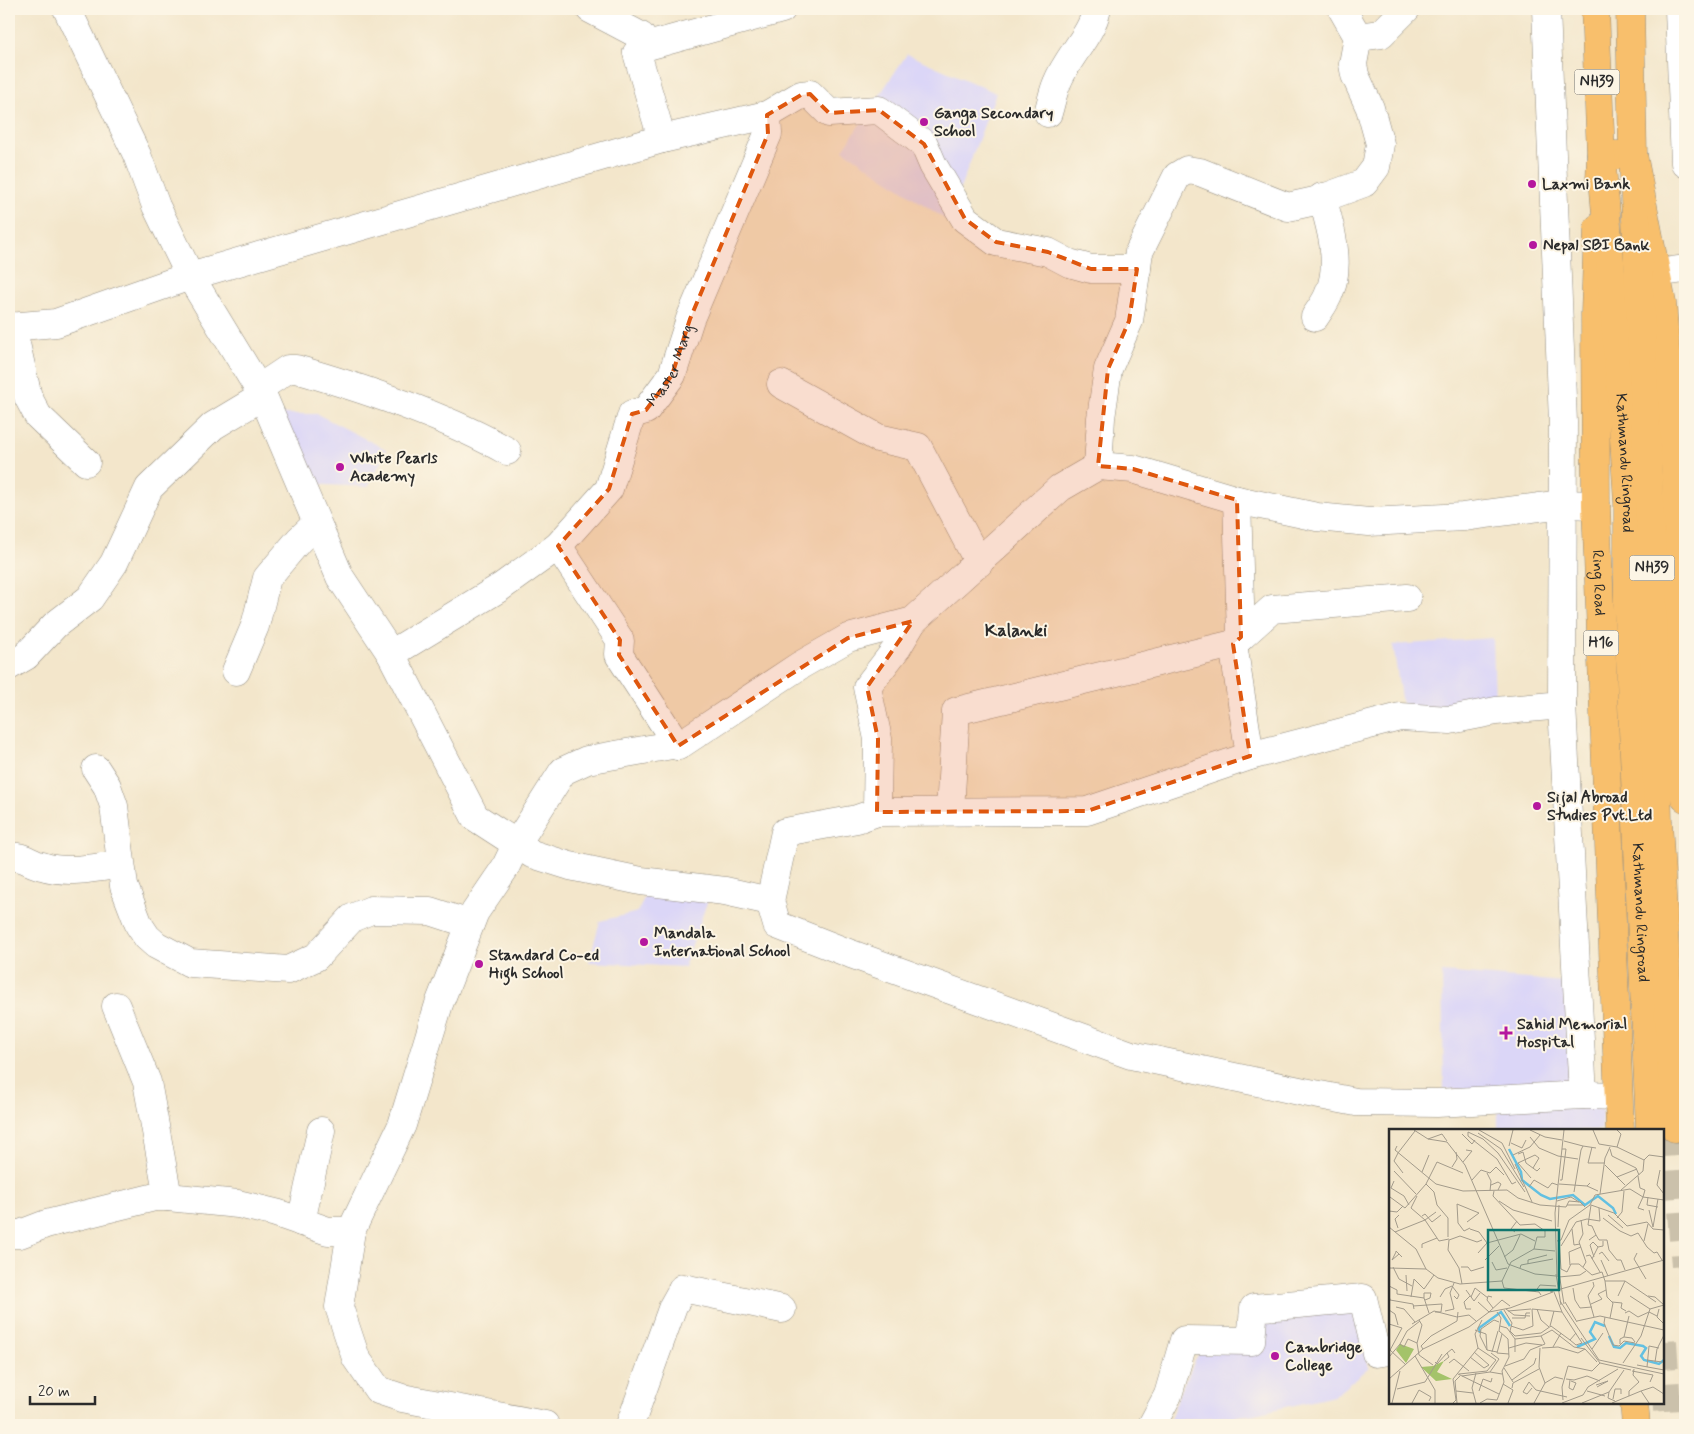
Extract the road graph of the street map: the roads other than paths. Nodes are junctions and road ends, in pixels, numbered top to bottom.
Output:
1 (67, 9) edge
2 (590, 9) edge
3 (782, 9) edge
4 (1097, 9) edge
5 (1342, 9) edge
6 (1406, 9) edge
7 (1546, 9) edge
8 (1595, 9) edge
9 (1630, 9) edge
10 (1679, 9) edge
11 (1358, 37) junction
12 (644, 47) junction
13 (1048, 113) dead end
14 (767, 115) junction
15 (662, 139) junction
16 (1601, 155) junction
17 (1633, 155) junction
18 (1685, 163) edge
19 (1322, 196) junction
20 (1137, 269) junction
21 (1685, 269) edge
22 (1656, 273) junction
23 (190, 276) junction
24 (1316, 317) dead end
25 (10, 326) edge
26 (780, 384) dead end
27 (260, 392) junction
28 (507, 451) dead end
29 (86, 462) dead end
30 (1098, 466) junction
31 (1680, 475) edge
32 (1237, 500) junction
33 (1562, 504) junction
34 (1596, 505) junction
35 (316, 524) junction
36 (558, 546) junction
37 (979, 563) junction
38 (1407, 598) dead end
39 (913, 621) junction
40 (1237, 641) junction
41 (391, 654) junction
42 (9, 666) edge
43 (236, 671) dead end
44 (1562, 705) junction
45 (678, 746) junction
46 (1250, 756) junction
47 (96, 769) dead end
48 (1685, 798) edge
49 (950, 811) junction
50 (877, 812) junction
51 (516, 845) junction
52 (9, 857) edge
53 (120, 864) junction
54 (770, 901) junction
55 (470, 924) junction
56 (116, 1006) dead end
57 (1583, 1095) junction
58 (1618, 1096) junction
59 (1620, 1129) edge
60 (321, 1131) dead end
61 (168, 1197) junction
62 (301, 1222) junction
63 (351, 1232) junction
64 (9, 1234) edge
65 (782, 1309) dead end
66 (1389, 1351) edge
67 (1634, 1404) edge
68 (545, 1425) edge
69 (630, 1425) edge
70 (1152, 1425) edge
71 (1636, 1425) edge

1 - 23 street
2 - 12 street
3 - 12 street
4 - 13 street
5 - 11 street
6 - 11 street
7 - 33 street
8 - 16 main road, Kathmandu Ringroad / NH39
9 - 17 main road, Kathmandu Ringroad / NH39
10 - 18 street
11 - 19 street
12 - 15 street
14 - 15 street
14 - 20 street
14 - 36 street, Master Marg
15 - 23 street
16 - 17 main road
16 - 17 main road, Kathmandu Ringroad / NH39
16 - 34 main road, Ring Road / H16
17 - 22 main road
19 - 20 street
19 - 24 street
20 - 30 street
21 - 22 street
22 - 31 main road
23 - 25 street
23 - 27 street
25 - 29 street
26 - 37 street
27 - 28 street
27 - 35 street
27 - 42 street
30 - 32 street
30 - 37 street
31 - 48 main road
32 - 33 street
32 - 40 street
33 - 34 street
33 - 44 street
34 - 58 main road, Ring Road / H16
35 - 41 street
35 - 43 street
36 - 41 street, Master Marg
36 - 45 street
37 - 39 street
38 - 40 street
39 - 45 street
39 - 50 street
40 - 46 street
40 - 49 street
41 - 51 street
44 - 46 street
44 - 57 street
45 - 51 street
46 - 49 street
47 - 53 street
49 - 50 street
50 - 54 street
51 - 54 street
51 - 55 street
52 - 53 street
53 - 55 street
54 - 57 street
55 - 63 street
56 - 61 street
57 - 58 street
58 - 59 main road, Ring Road / H16
60 - 62 street
61 - 62 street
61 - 64 street
62 - 63 street
63 - 68 street
65 - 69 street
66 - 70 street
67 - 71 main road

